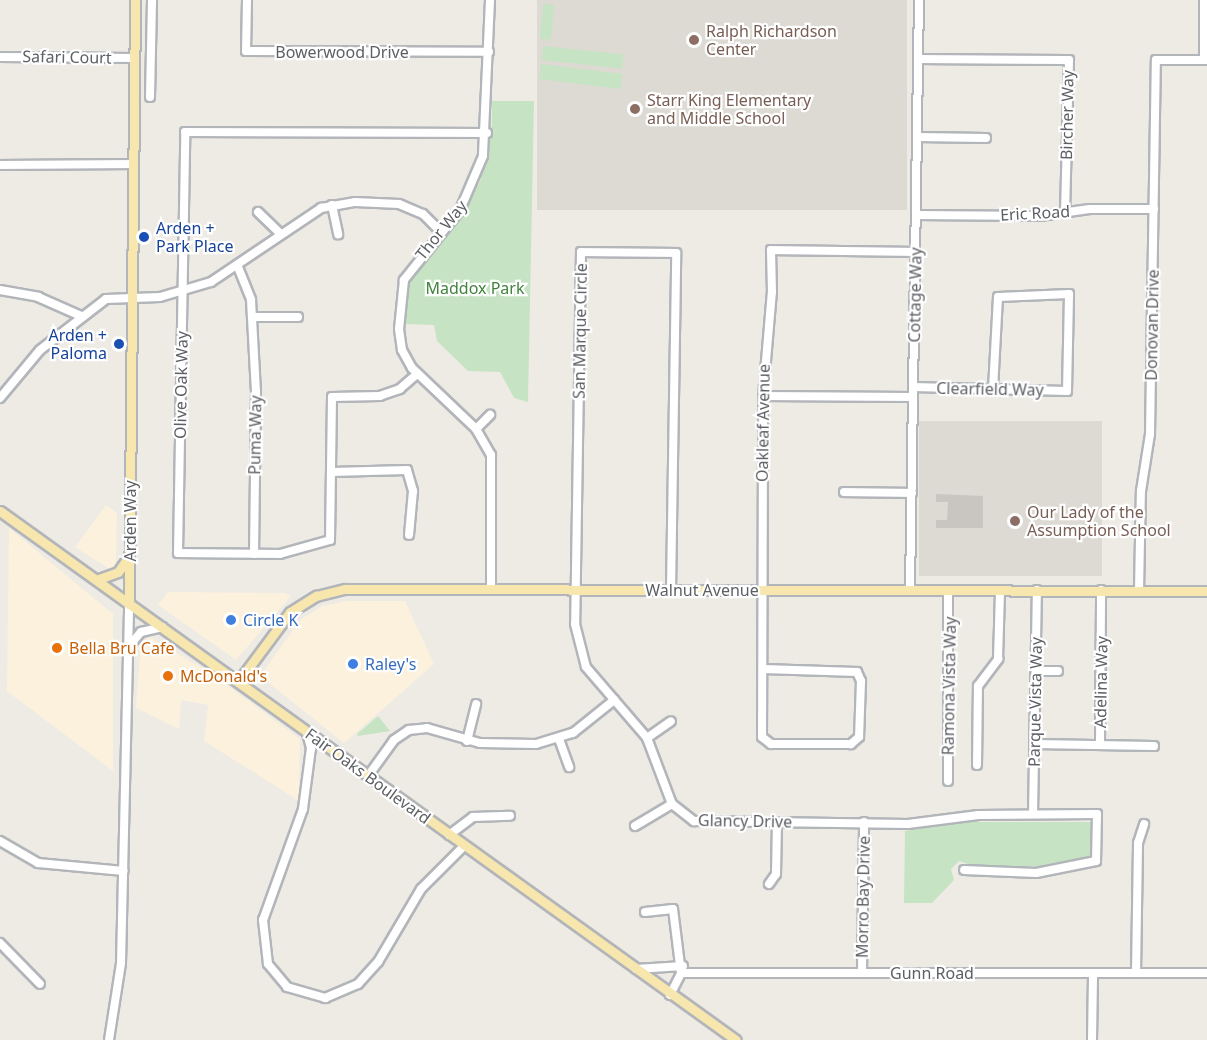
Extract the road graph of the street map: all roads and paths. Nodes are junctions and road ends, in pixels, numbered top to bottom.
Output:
1 (135, 0) edge
2 (152, 0) edge
3 (247, 0) edge
4 (490, 0) edge
5 (919, 0) edge
6 (1204, 0) edge
7 (489, 52) junction
8 (0, 57) edge
9 (134, 58) junction
10 (918, 59) junction
11 (1205, 60) edge
12 (150, 97) dead end
13 (487, 134) junction
14 (917, 137) junction
15 (986, 138) dead end
16 (133, 164) junction
17 (0, 165) edge
18 (332, 205) junction
19 (1154, 209) junction
20 (258, 212) dead end
21 (1065, 213) junction
22 (916, 215) junction
23 (441, 232) junction
24 (280, 233) junction
25 (338, 234) dead end
26 (915, 252) junction
27 (238, 267) junction
28 (0, 290) edge
29 (182, 292) junction
30 (132, 296) junction
31 (81, 316) junction
32 (252, 317) junction
33 (298, 317) dead end
34 (417, 374) junction
35 (913, 387) junction
36 (993, 389) junction
37 (763, 396) junction
38 (913, 397) junction
39 (0, 398) edge
40 (490, 415) dead end
41 (476, 429) junction
42 (331, 472) junction
43 (844, 492) dead end
44 (912, 493) junction
45 (0, 511) edge
46 (409, 535) dead end
47 (130, 554) junction
48 (254, 554) junction
49 (96, 580) junction
50 (491, 589) junction
51 (575, 589) junction
52 (671, 590) junction
53 (762, 590) junction
54 (910, 590) junction
55 (948, 590) junction
56 (1000, 590) junction
57 (1037, 590) junction
58 (1101, 590) junction
59 (1139, 591) junction
60 (1207, 591) edge
61 (129, 604) junction
62 (162, 627) junction
63 (128, 649) junction
64 (763, 669) junction
65 (1036, 671) junction
66 (1058, 671) dead end
67 (238, 682) junction
68 (614, 700) junction
69 (476, 704) dead end
70 (670, 722) dead end
71 (308, 733) junction
72 (647, 738) junction
73 (559, 739) junction
74 (467, 741) junction
75 (1035, 744) junction
76 (1100, 746) junction
77 (1154, 746) dead end
78 (977, 765) dead end
79 (569, 767) dead end
80 (368, 776) junction
81 (948, 781) dead end
82 (672, 804) junction
83 (1033, 814) junction
84 (510, 816) dead end
85 (864, 822) junction
86 (777, 823) junction
87 (1144, 824) dead end
88 (635, 826) dead end
89 (449, 835) junction
90 (0, 842) edge
91 (465, 846) junction
92 (964, 870) dead end
93 (124, 871) junction
94 (769, 884) dead end
95 (645, 912) dead end
96 (0, 944) edge
97 (634, 969) junction
98 (682, 969) junction
99 (862, 972) junction
100 (1093, 973) junction
101 (1136, 973) junction
102 (1207, 973) edge
103 (40, 984) dead end
104 (670, 995) junction
105 (109, 1040) edge
106 (736, 1040) edge
107 (1092, 1040) edge

1 - 9 main road, Arden Way
2 - 12 street
3 - 7 street, Bowerwood Drive
4 - 7 street, Thor Way
5 - 10 street, Cottage Way
6 - 11 street
7 - 13 street, Thor Way
8 - 9 street, Safari Court
9 - 16 main road, Arden Way
10 - 14 street, Cottage Way
10 - 21 street, Bircher Way
11 - 19 street, Donovan Drive
13 - 23 street, Thor Way
13 - 29 street, Olive Oak Way
14 - 15 street
14 - 22 street, Cottage Way
16 - 17 street
16 - 30 main road, Arden Way
18 - 23 street
18 - 24 street
18 - 25 street
19 - 21 street, Eric Road
19 - 59 street, Donovan Drive
20 - 24 street
21 - 22 street, Eric Road
22 - 26 street, Cottage Way
23 - 34 street, Thor Way
24 - 27 street
26 - 35 street, Cottage Way
26 - 37 street, Oakleaf Avenue
27 - 29 street
27 - 32 street, Puma Way
28 - 31 street
29 - 30 street
29 - 48 street, Olive Oak Way
30 - 31 street
30 - 47 main road, Arden Way
31 - 39 street
32 - 33 street
32 - 48 street, Puma Way
34 - 41 street, Thor Way
34 - 42 street, Olive Oak Way
35 - 36 street, Clearfield Way
35 - 38 street, Cottage Way
36 - 36 street, Clearfield Way
37 - 38 street
37 - 53 street, Oakleaf Avenue
38 - 44 street, Cottage Way
40 - 41 street
41 - 50 street, Thor Way
42 - 46 street
42 - 48 street, Olive Oak Way
43 - 44 street
44 - 54 street, Cottage Way
45 - 49 main road, Fair Oaks Boulevard
47 - 49 main road
47 - 61 main road, Arden Way
49 - 61 main road, Fair Oaks Boulevard
50 - 51 main road, Walnut Avenue
50 - 67 main road, Walnut Avenue
51 - 52 main road, Walnut Avenue
51 - 52 street, San Marque Circle
51 - 68 street
52 - 53 main road, Walnut Avenue
53 - 54 main road, Walnut Avenue
53 - 64 street, Oakleaf Avenue
54 - 55 main road, Walnut Avenue
55 - 56 main road, Walnut Avenue
55 - 81 street, Ramona Vista Way
56 - 57 main road, Walnut Avenue
56 - 78 street
57 - 58 main road, Walnut Avenue
57 - 65 street, Parque Vista Way
58 - 59 main road, Walnut Avenue
58 - 76 street, Adelina Way
59 - 60 main road, Walnut Avenue
61 - 62 main road, Fair Oaks Boulevard
61 - 63 street, Arden Way
62 - 63 street
62 - 67 main road, Fair Oaks Boulevard
63 - 93 street, Arden Way
64 - 64 street, Oakleaf Avenue
65 - 66 street
65 - 75 street, Parque Vista Way
67 - 71 main road, Fair Oaks Boulevard
68 - 72 street
68 - 73 street
69 - 74 street
70 - 72 street
71 - 80 main road, Fair Oaks Boulevard
71 - 91 street
72 - 82 street
73 - 74 street
73 - 79 street
74 - 80 street
75 - 76 street, Adelina Way
75 - 83 street, Parque Vista Way
76 - 77 street
80 - 89 main road, Fair Oaks Boulevard
82 - 86 street, Glancy Drive
82 - 88 street
83 - 85 street, Glancy Drive
83 - 92 street, Glancy Drive
84 - 89 street
85 - 86 street, Glancy Drive
85 - 99 street, Morro Bay Drive
86 - 94 street
87 - 101 street
89 - 91 main road, Fair Oaks Boulevard
90 - 93 street
91 - 97 main road, Fair Oaks Boulevard
93 - 105 street, Arden Way
95 - 98 street
96 - 103 street
97 - 98 street, Gunn Road
97 - 104 main road, Fair Oaks Boulevard
98 - 99 street, Gunn Road
98 - 104 street
99 - 100 street, Gunn Road
100 - 101 street, Gunn Road
100 - 107 street
101 - 102 street, Gunn Road
104 - 106 main road, Fair Oaks Boulevard

